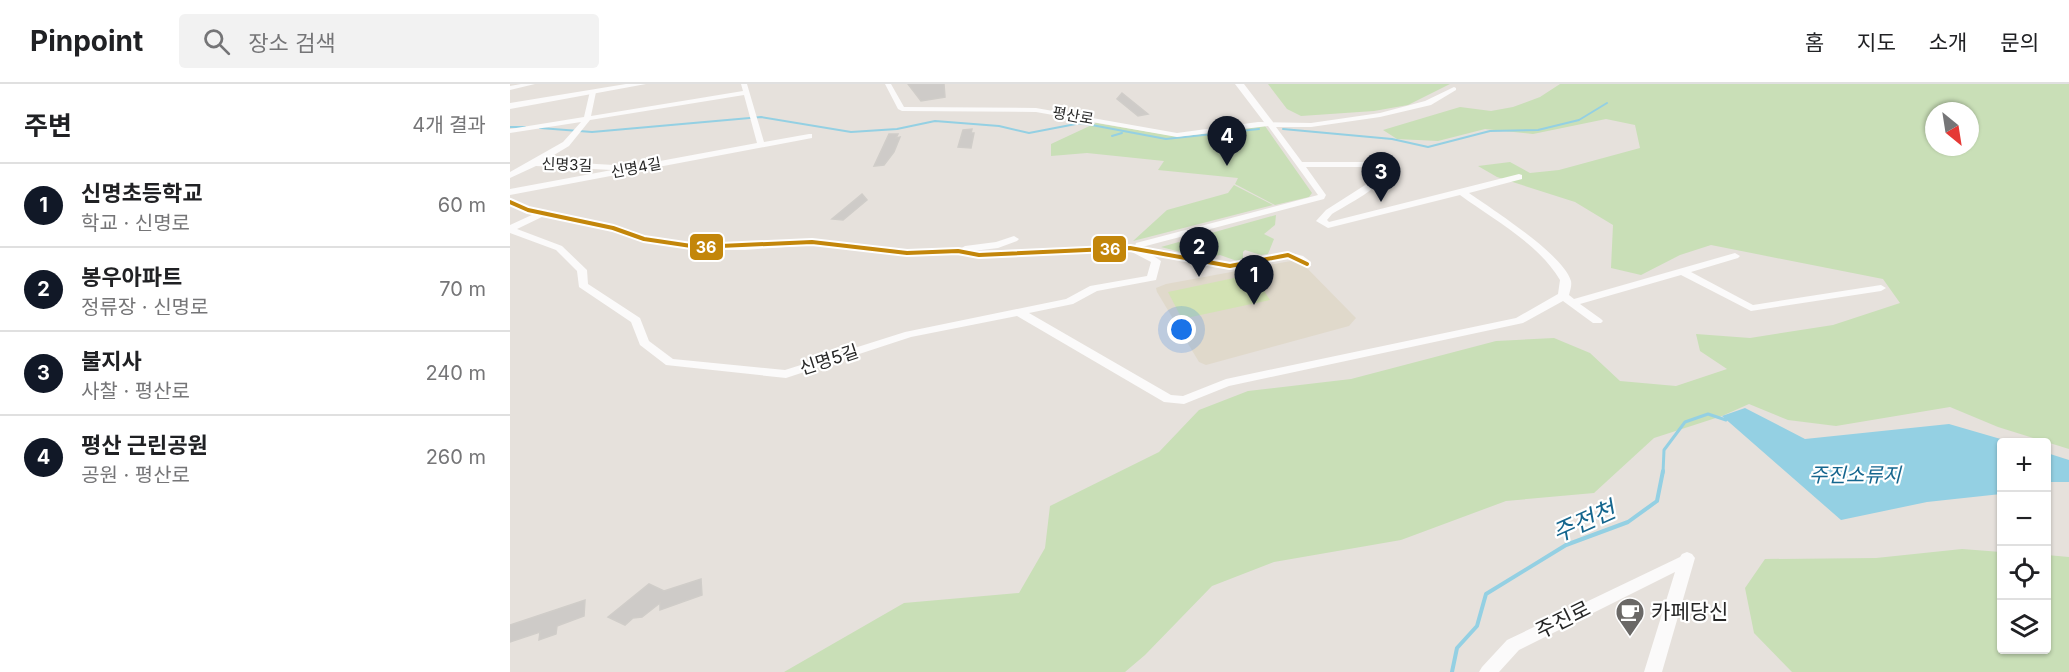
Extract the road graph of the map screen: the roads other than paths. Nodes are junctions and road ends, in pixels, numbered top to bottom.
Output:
1 (532, 84) edge
2 (642, 84) edge
3 (744, 84) edge
4 (888, 84) edge
5 (1239, 84) edge
6 (510, 88) edge
7 (1454, 89) dead end
8 (592, 92) junction
9 (746, 93) junction
10 (510, 106) edge
11 (587, 118) junction
12 (1270, 124) junction
13 (510, 131) edge
14 (810, 136) dead end
15 (761, 144) junction
16 (535, 163) junction
17 (1300, 165) junction
18 (626, 170) junction
19 (510, 175) edge
20 (1518, 177) dead end
21 (510, 192) edge
22 (1462, 192) junction
23 (510, 202) edge
24 (545, 213) junction
25 (510, 229) edge
26 (1014, 239) dead end
27 (1130, 248) junction
28 (958, 251) junction
29 (1735, 256) dead end
30 (1307, 264) dead end
31 (1233, 266) junction
32 (1245, 270) dead end
33 (1682, 271) junction
34 (1881, 288) dead end
35 (1563, 296) junction
36 (1574, 302) junction
37 (1019, 312) junction
38 (1597, 321) dead end
39 (1488, 672) edge
40 (1653, 672) edge

1 - 6 street
2 - 8 street
3 - 9 street
4 - 12 street, 평산로
5 - 12 street
7 - 12 street, 평산로
8 - 10 street
8 - 11 street
9 - 11 street
9 - 15 street
11 - 13 street
11 - 16 street
12 - 17 street
14 - 15 street, 신명4길
15 - 18 street, 신명4길
16 - 18 street, 신명3길
16 - 19 street, 신명3길
17 - 22 street
17 - 27 street
18 - 21 street, 신명4길
20 - 22 street
22 - 35 street
23 - 24 street
24 - 25 street, 신명5길
24 - 28 street
25 - 37 street, 신명5길
26 - 28 street
27 - 28 street
27 - 31 street
27 - 37 street, 신명5길
29 - 33 street
30 - 31 street
31 - 32 street
33 - 34 street
33 - 36 street
35 - 36 street
35 - 37 street
36 - 38 street
39 - 40 street, 주진로

